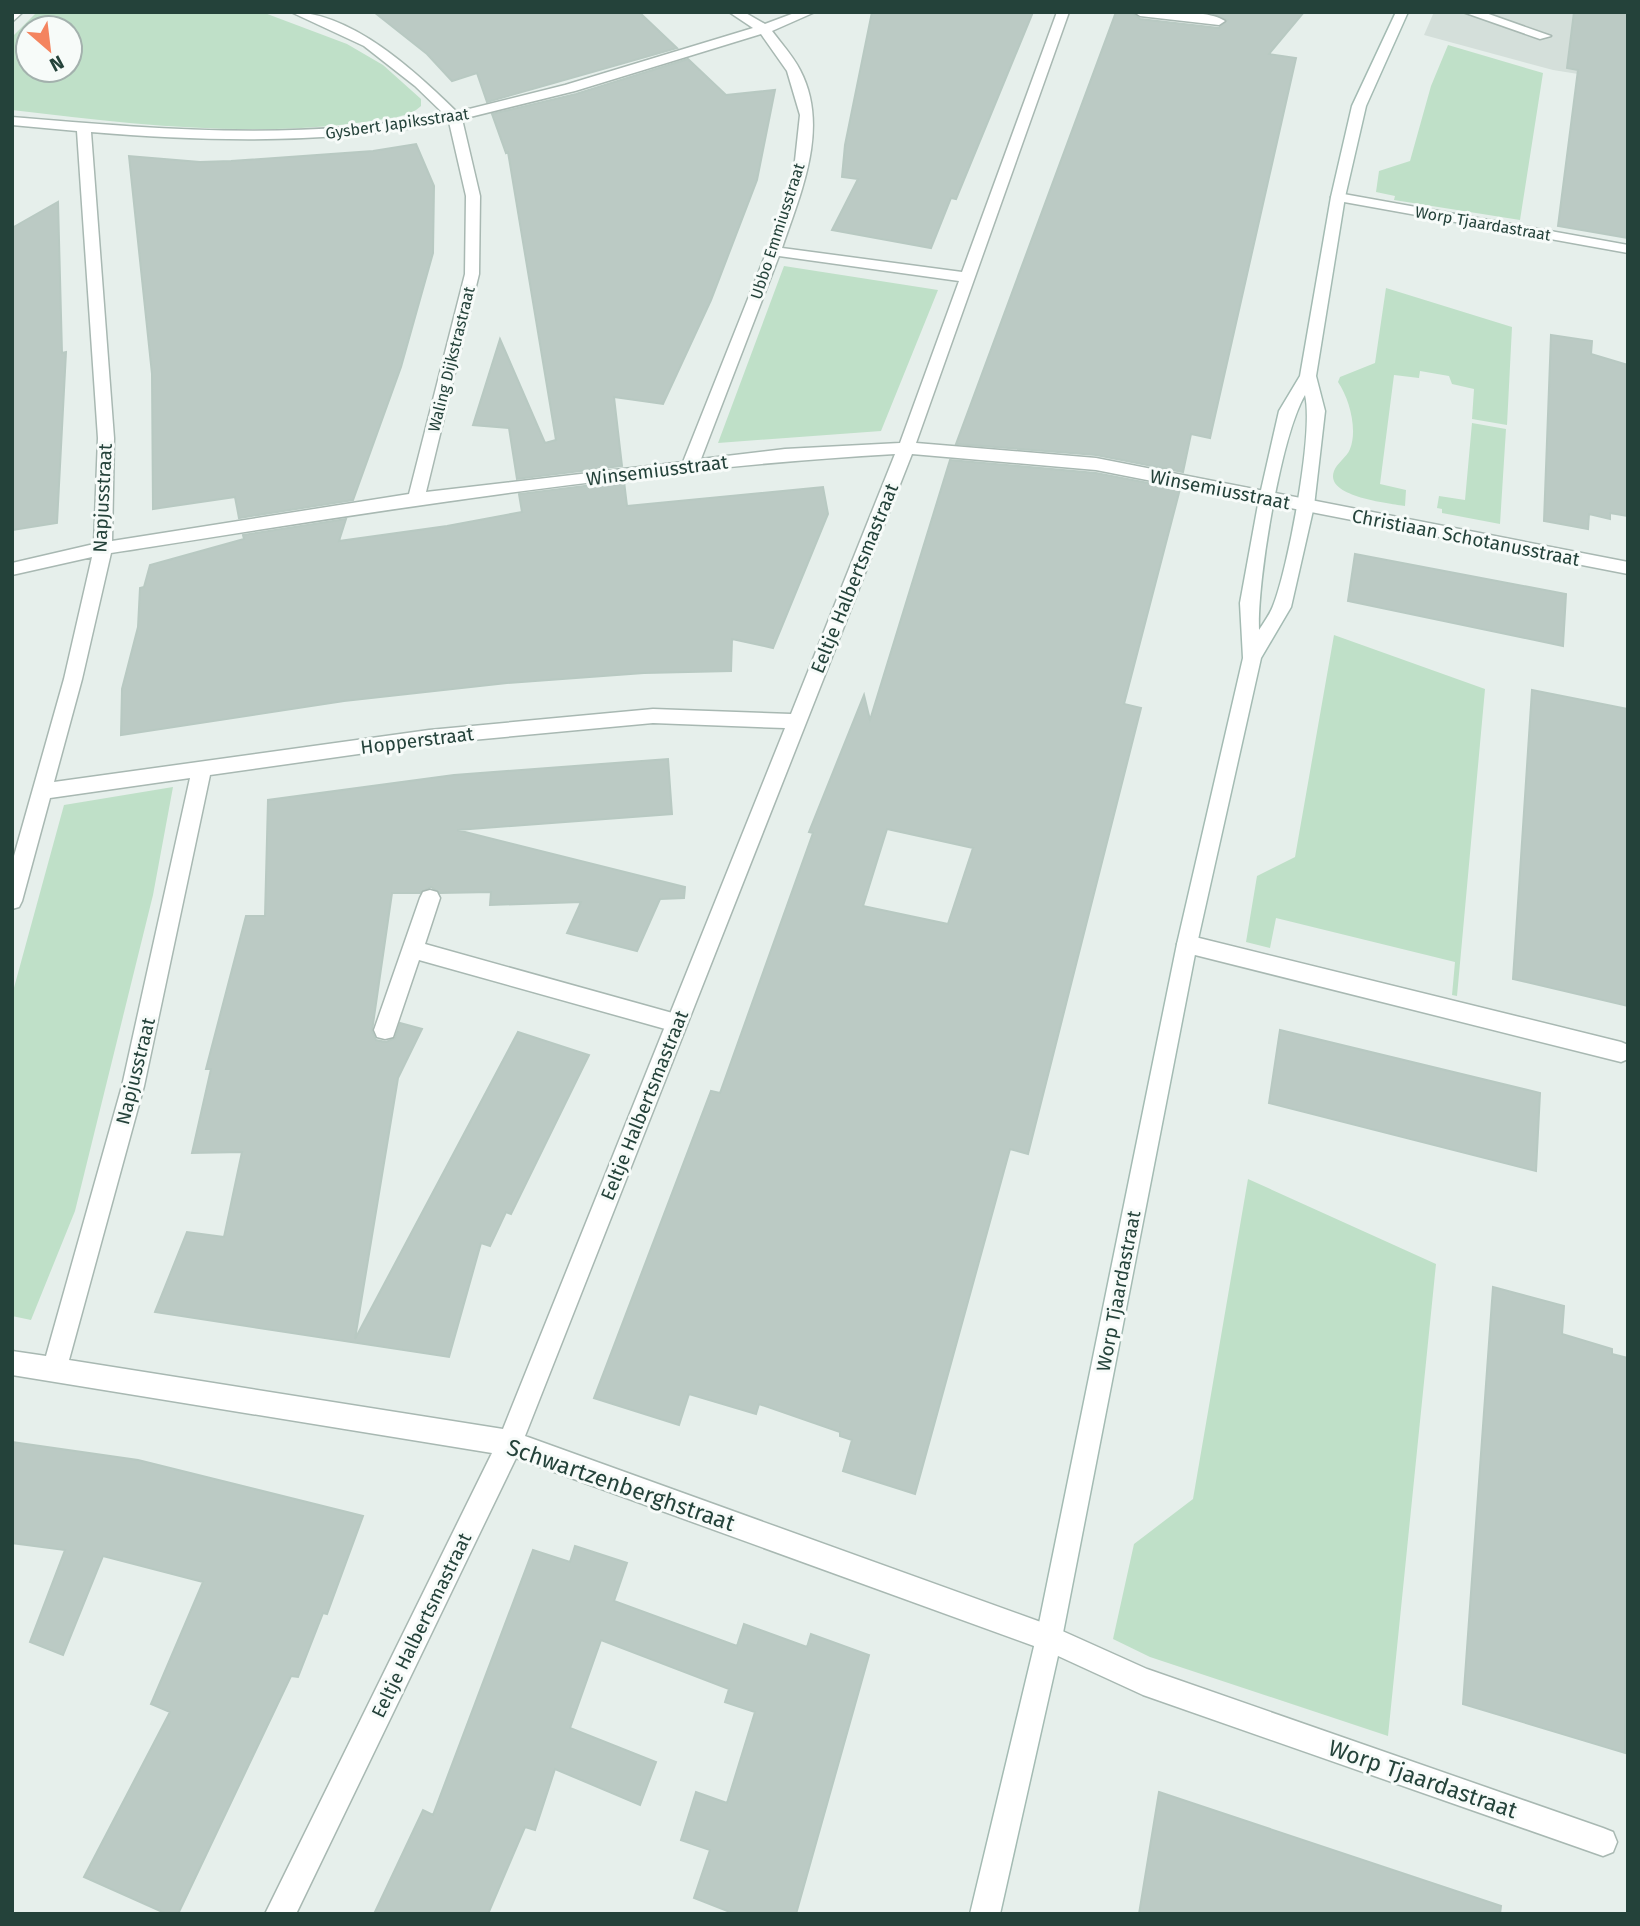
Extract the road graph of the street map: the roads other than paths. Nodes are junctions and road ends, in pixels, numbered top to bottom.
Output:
1 (17, 12) edge
2 (297, 12) edge
3 (735, 12) edge
4 (809, 12) edge
5 (1063, 12) edge
6 (1140, 12) edge
7 (1402, 12) edge
8 (1469, 12) edge
9 (12, 18) edge
10 (1219, 21) dead end
11 (765, 30) junction
12 (1545, 36) dead end
13 (455, 117) junction
14 (12, 121) edge
15 (84, 127) junction
16 (1339, 197) junction
17 (1628, 249) edge
18 (774, 251) junction
19 (966, 277) junction
20 (1308, 376) junction
21 (906, 449) junction
22 (690, 467) junction
23 (416, 499) junction
24 (1267, 499) junction
25 (1305, 506) junction
26 (103, 548) junction
27 (1628, 568) edge
28 (12, 569) edge
29 (1252, 658) junction
30 (796, 721) junction
31 (202, 770) junction
32 (41, 792) junction
33 (430, 898) dead end
34 (12, 901) edge
35 (1187, 944) junction
36 (415, 950) junction
37 (676, 1023) junction
38 (385, 1030) dead end
39 (1621, 1052) dead end
40 (12, 1363) edge
41 (55, 1368) junction
42 (510, 1443) junction
43 (1049, 1638) junction
44 (1603, 1842) dead end
45 (280, 1914) edge
46 (985, 1914) edge

1 - 9 street
2 - 13 street
3 - 11 street, Ubbo Emmiusstraat
4 - 11 street, Gysbert Japiksstraat
5 - 19 street, Eeltje Halbertsmastraat
6 - 10 street
7 - 16 street, Worp Tjaardastraat
8 - 12 street
11 - 13 street, Gysbert Japiksstraat
11 - 18 street, Ubbo Emmiusstraat
13 - 15 street, Gysbert Japiksstraat
13 - 23 street, Waling Dijkstrastraat
14 - 15 street, Gysbert Japiksstraat
15 - 26 street, Napjusstraat
16 - 17 street, Worp Tjaardastraat
16 - 20 street, Worp Tjaardastraat
18 - 19 street
18 - 22 street, Ubbo Emmiusstraat
19 - 21 street, Eeltje Halbertsmastraat
20 - 24 street, Worp Tjaardastraat
20 - 25 street, Worp Tjaardastraat
21 - 22 street, Winsemiusstraat
21 - 24 street, Winsemiusstraat
21 - 30 street, Eeltje Halbertsmastraat
22 - 23 street, Winsemiusstraat
23 - 26 street, Winsemiusstraat
24 - 25 street, Winsemiusstraat
24 - 29 street, Worp Tjaardastraat
25 - 27 street, Christiaan Schotanusstraat
25 - 29 street, Worp Tjaardastraat
26 - 28 street, Winsemiusstraat
26 - 32 street, Napjusstraat
29 - 35 street, Worp Tjaardastraat
30 - 31 street, Hopperstraat
30 - 37 street, Eeltje Halbertsmastraat
31 - 32 street, Hopperstraat
31 - 41 street, Napjusstraat
32 - 34 street, Napjusstraat
33 - 36 street
35 - 39 street
35 - 43 street, Worp Tjaardastraat
36 - 37 street
36 - 38 street
37 - 42 street, Eeltje Halbertsmastraat
40 - 41 street, Schwartzenberghstraat
41 - 42 street, Schwartzenberghstraat
42 - 43 street, Schwartzenberghstraat
42 - 45 street, Eeltje Halbertsmastraat
43 - 44 street, Worp Tjaardastraat
43 - 46 street, Worp Tjaardastraat

